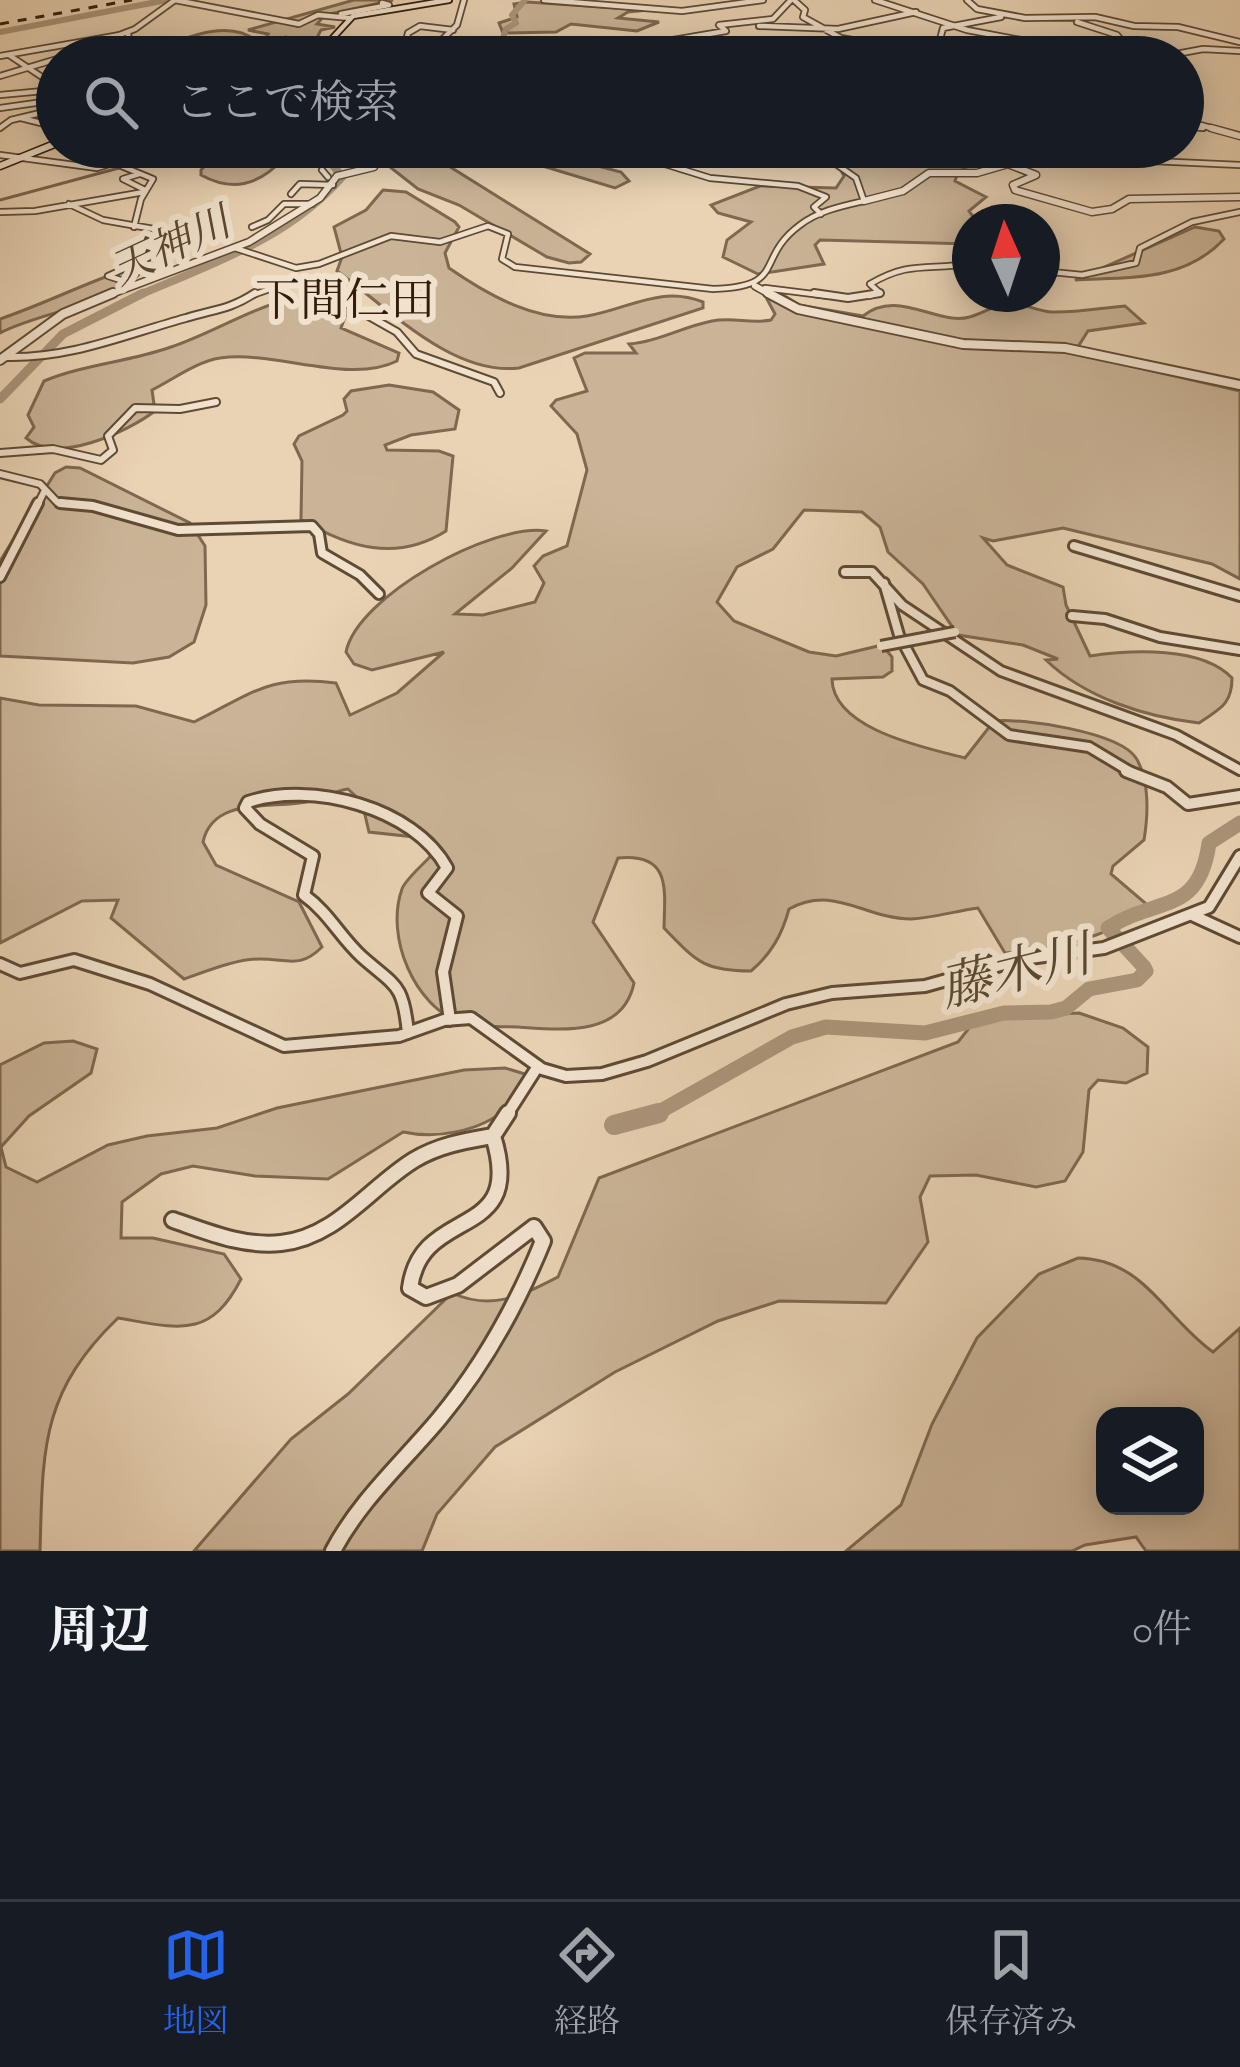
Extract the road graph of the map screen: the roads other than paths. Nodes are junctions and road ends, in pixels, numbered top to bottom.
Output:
1 (175, 0) edge
2 (449, 0) edge
3 (464, 0) edge
4 (544, 0) edge
5 (764, 0) edge
6 (792, 0) edge
7 (875, 0) edge
8 (967, 0) edge
9 (382, 3) dead end
10 (916, 12) junction
11 (336, 16) junction
12 (1018, 16) junction
13 (350, 18) junction
14 (1065, 19) junction
15 (748, 24) junction
16 (958, 25) junction
17 (825, 29) junction
18 (453, 30) junction
19 (128, 32) junction
20 (1198, 34) joint
21 (120, 35) joint
22 (114, 36) edge
23 (128, 36) edge
24 (334, 36) edge
25 (407, 36) edge
26 (447, 36) edge
27 (712, 36) edge
28 (837, 36) edge
29 (941, 36) edge
30 (1002, 36) edge
31 (1119, 36) edge
32 (1240, 42) edge
33 (36, 49) edge
34 (1204, 49) edge
35 (1204, 53) edge
36 (1240, 54) edge
37 (4, 55) edge
38 (36, 67) edge
39 (32, 68) junction
40 (36, 71) edge
41 (0, 76) edge
42 (36, 90) edge
43 (2, 94) edge
44 (36, 103) edge
45 (0, 108) edge
46 (36, 115) edge
47 (21, 118) junction
48 (36, 122) edge
49 (0, 128) edge
50 (1204, 128) edge
51 (1240, 136) edge
52 (36, 152) edge
53 (0, 155) edge
54 (15, 160) junction
55 (36, 163) edge
56 (1204, 163) edge
57 (0, 166) edge
58 (1238, 167) edge
59 (136, 168) edge
60 (373, 168) edge
61 (670, 168) edge
62 (842, 168) edge
63 (992, 168) edge
64 (1027, 168) edge
65 (322, 170) dead end
66 (145, 172) junction
67 (334, 179) junction
68 (145, 191) junction
69 (291, 194) dead end
70 (1239, 196) edge
71 (864, 201) junction
72 (69, 204) junction
73 (312, 204) junction
74 (0, 212) edge
75 (1240, 212) edge
76 (821, 214) junction
77 (134, 227) junction
78 (252, 227) dead end
79 (240, 249) junction
80 (952, 266) edge
81 (289, 268) junction
82 (1060, 273) edge
83 (298, 279) junction
84 (136, 285) junction
85 (754, 286) junction
86 (765, 288) junction
87 (3, 358) edge
88 (1240, 385) edge
89 (500, 393) dead end
90 (217, 402) dead end
91 (0, 454) edge
92 (0, 474) edge
93 (44, 493) junction
94 (1074, 547) dead end
95 (845, 572) dead end
96 (0, 577) edge
97 (884, 583) junction
98 (379, 593) dead end
99 (1240, 596) edge
100 (1072, 616) dead end
101 (955, 632) dead end
102 (881, 646) dead end
103 (1240, 650) edge
104 (1240, 770) edge
105 (1240, 796) edge
106 (1240, 856) edge
107 (1192, 915) junction
108 (1240, 937) edge
109 (0, 964) edge
110 (450, 1020) junction
111 (408, 1033) junction
112 (538, 1066) junction
113 (493, 1136) junction
114 (173, 1220) dead end
115 (333, 1551) edge

1 - 11 street
1 - 19 street
2 - 13 main road
3 - 18 street
4 - 5 street
6 - 15 street
6 - 17 street
7 - 10 street
8 - 12 street
9 - 11 street
10 - 16 street
10 - 17 street
11 - 13 street
12 - 14 street
12 - 16 street
13 - 24 main road
14 - 20 street
14 - 31 street
15 - 17 street
15 - 27 street
16 - 29 street
16 - 30 street
17 - 28 street
18 - 25 street
18 - 26 street
19 - 21 street
19 - 23 street
20 - 32 street
21 - 22 street
33 - 37 street
34 - 36 street
35 - 36 street
37 - 39 street
38 - 39 street
39 - 40 street
39 - 41 street
42 - 43 street
44 - 45 street
46 - 47 street
47 - 48 street
47 - 49 street
50 - 51 street
52 - 54 main road
53 - 54 street
54 - 55 street
54 - 57 main road
56 - 58 street
59 - 66 street
60 - 67 street
61 - 76 street
62 - 71 street
63 - 71 street
64 - 70 street
65 - 67 street
66 - 68 street
66 - 68 street
67 - 69 street
67 - 73 street
68 - 72 street
68 - 77 street
71 - 76 street
72 - 74 street
72 - 77 street
73 - 78 street
73 - 79 street
75 - 82 street
76 - 85 street
77 - 84 street
79 - 81 street
79 - 84 street
80 - 86 street
81 - 83 street
81 - 85 street
83 - 87 street
83 - 89 street
84 - 87 street
85 - 86 street
86 - 88 street
90 - 91 street
92 - 93 street
93 - 96 street
93 - 98 street
94 - 99 street
95 - 97 street
97 - 104 street
97 - 105 street
100 - 103 street
101 - 102 street, bridge
106 - 107 street
107 - 108 street
107 - 112 street
109 - 111 street
110 - 111 street
110 - 111 street
110 - 112 street
112 - 113 street
113 - 114 street
113 - 115 street

